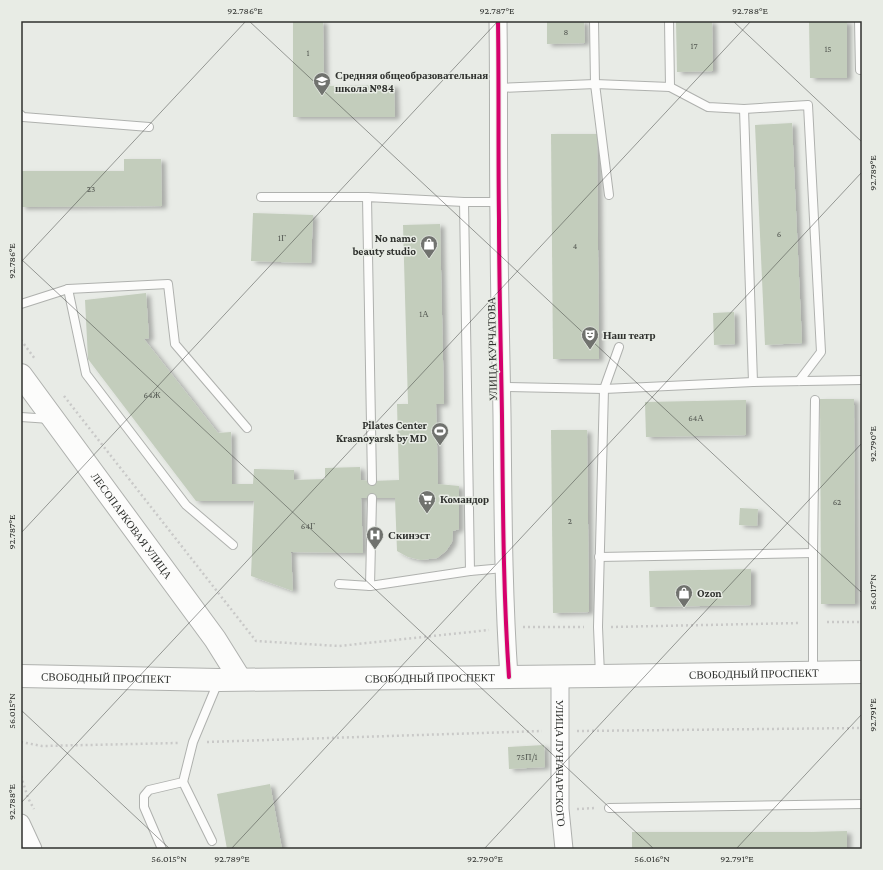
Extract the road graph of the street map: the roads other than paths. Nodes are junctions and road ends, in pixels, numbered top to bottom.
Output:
1 (498, 21) edge
2 (594, 21) edge
3 (669, 21) edge
4 (859, 21) edge
5 (862, 70) edge
6 (594, 84) junction
7 (670, 87) junction
8 (499, 88) junction
9 (744, 109) junction
10 (21, 115) edge
11 (149, 128) dead end
12 (609, 195) dead end
13 (261, 197) dead end
14 (367, 197) junction
15 (464, 202) junction
16 (498, 202) junction
17 (68, 289) junction
18 (21, 304) edge
19 (620, 348) dead end
20 (21, 375) edge
21 (862, 380) edge
22 (799, 381) junction
23 (753, 382) junction
24 (502, 387) junction
25 (604, 389) junction
26 (816, 400) dead end
27 (21, 417) edge
28 (54, 419) junction
29 (247, 428) dead end
30 (372, 481) dead end
31 (372, 498) dead end
32 (233, 545) dead end
33 (813, 553) junction
34 (600, 557) junction
35 (504, 568) junction
36 (470, 571) junction
37 (339, 584) dead end
38 (370, 586) junction
39 (862, 672) edge
40 (814, 673) junction
41 (21, 676) edge
42 (560, 676) junction
43 (600, 676) junction
44 (509, 677) junction
45 (240, 679) junction
46 (219, 680) junction
47 (183, 782) junction
48 (862, 804) edge
49 (609, 808) road end
50 (21, 823) edge
51 (212, 841) dead end
52 (33, 849) edge
53 (162, 849) edge
54 (564, 849) edge

1 - 8 street, УЛИЦА КУРЧАТОВА
2 - 6 lane
3 - 7 lane
4 - 5 lane
6 - 7 lane
6 - 8 lane
6 - 12 lane
7 - 9 lane
8 - 16 street, УЛИЦА КУРЧАТОВА
9 - 22 lane
9 - 23 lane
10 - 11 lane
13 - 14 lane
14 - 15 lane
14 - 30 lane
15 - 16 lane
15 - 36 lane
16 - 24 street, УЛИЦА КУРЧАТОВА
17 - 18 lane
17 - 29 lane
17 - 32 lane
19 - 25 lane
20 - 28 main road, ЛЕСОПАРКОВАЯ УЛИЦА
21 - 22 lane
22 - 23 lane
23 - 25 lane
24 - 25 lane
24 - 35 street, УЛИЦА КУРЧАТОВА
25 - 34 lane
26 - 33 lane
27 - 28 lane
28 - 45 main road, ЛЕСОПАРКОВАЯ УЛИЦА
31 - 38 lane
33 - 34 lane
33 - 40 lane
34 - 43 lane
35 - 36 lane
35 - 44 street, УЛИЦА КУРЧАТОВА
36 - 38 lane
37 - 38 lane
39 - 40 main road, СВОБОДНЫЙ ПРОСПЕКТ
40 - 43 main road, СВОБОДНЫЙ ПРОСПЕКТ
41 - 46 main road, СВОБОДНЫЙ ПРОСПЕКТ
42 - 43 main road, СВОБОДНЫЙ ПРОСПЕКТ
42 - 44 main road, СВОБОДНЫЙ ПРОСПЕКТ
42 - 54 street, УЛИЦА ЛУНАЧАРСКОГО
44 - 45 main road, СВОБОДНЫЙ ПРОСПЕКТ
45 - 46 main road, СВОБОДНЫЙ ПРОСПЕКТ
46 - 47 lane
47 - 51 lane
47 - 53 lane
48 - 49 lane
50 - 52 street

